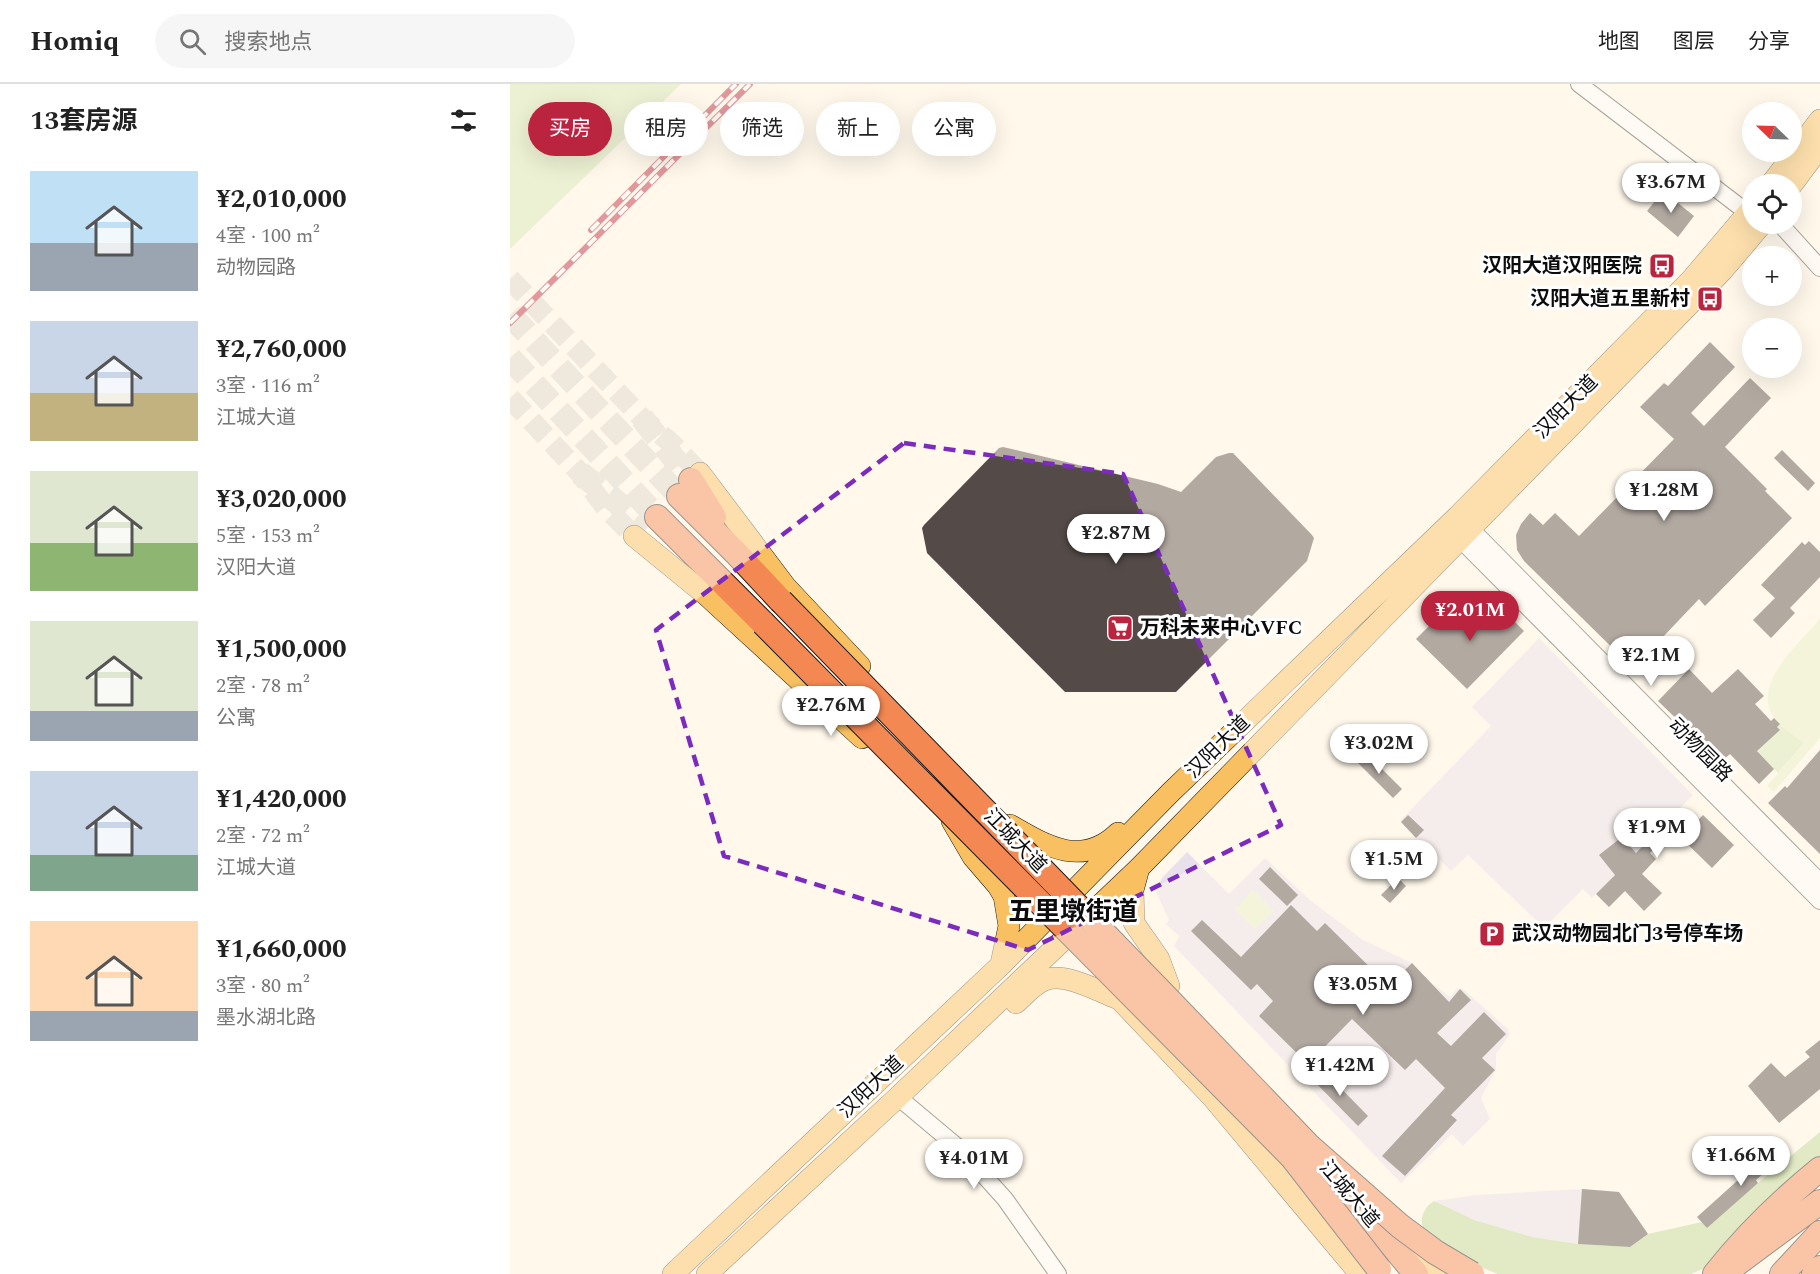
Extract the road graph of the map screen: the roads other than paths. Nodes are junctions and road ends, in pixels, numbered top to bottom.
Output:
1 (1580, 84) edge
2 (1820, 120) edge
3 (1820, 147) edge
4 (1780, 174) edge
5 (1800, 174) edge
6 (1742, 206) edge
7 (1743, 234) edge
8 (1789, 234) edge
9 (1820, 268) edge
10 (690, 483) joint
11 (646, 527) joint
12 (1459, 528) junction
13 (1170, 793) junction
14 (952, 821) junction
15 (1010, 825) junction
16 (1139, 868) junction
17 (1820, 882) edge
18 (1075, 890) junction
19 (1820, 901) edge
20 (1095, 909) junction
21 (1044, 921) junction
22 (1062, 940) junction
23 (1000, 965) junction
24 (1168, 986) junction
25 (1120, 1000) junction
26 (962, 1036) junction
27 (898, 1097) junction
28 (1309, 1146) junction
29 (1820, 1168) edge
30 (1820, 1202) edge
31 (1820, 1227) edge
32 (1820, 1233) edge
33 (1820, 1262) edge
34 (1820, 1268) edge
35 (1376, 1273) edge
36 (673, 1274) edge
37 (706, 1274) edge
38 (1058, 1274) edge
39 (1416, 1274) edge
40 (1439, 1274) edge
41 (1472, 1274) edge
42 (1716, 1274) edge
43 (1775, 1274) edge
44 (1782, 1274) edge
45 (1808, 1274) edge
46 (1814, 1274) edge

1 - 6 street
2 - 4 main road
3 - 5 main road
7 - 12 main road, 汉阳大道
8 - 9 street
10 - 15 main road, 江城大道
10 - 28 highway, 江城大道, bridge
11 - 14 main road, 江城大道
11 - 35 highway, 江城大道, bridge
12 - 13 main road, 汉阳大道
12 - 16 main road, 汉阳大道
12 - 17 street, 动物园路
12 - 19 street, 动物园路
13 - 15 main road
13 - 18 main road, 汉阳大道
14 - 21 main road, 江城大道
14 - 23 main road
15 - 18 main road, 江城大道
16 - 20 main road, 汉阳大道
16 - 24 main road
18 - 20 main road, 江城大道
18 - 21 main road, 汉阳大道
20 - 22 main road, 汉阳大道
20 - 24 main road, 江城大道
21 - 22 main road, 江城大道
21 - 23 main road, 汉阳大道
22 - 25 main road, 江城大道
22 - 26 main road, 汉阳大道
23 - 36 main road, 汉阳大道
24 - 40 main road, 江城大道
25 - 26 main road
25 - 35 main road, 江城大道
26 - 27 main road, 汉阳大道
27 - 37 main road, 汉阳大道
27 - 38 street
28 - 39 highway, 江城大道, bridge
28 - 41 highway, bridge
29 - 42 highway
30 - 42 highway
31 - 43 main road
32 - 44 highway
33 - 45 main road
34 - 46 highway

